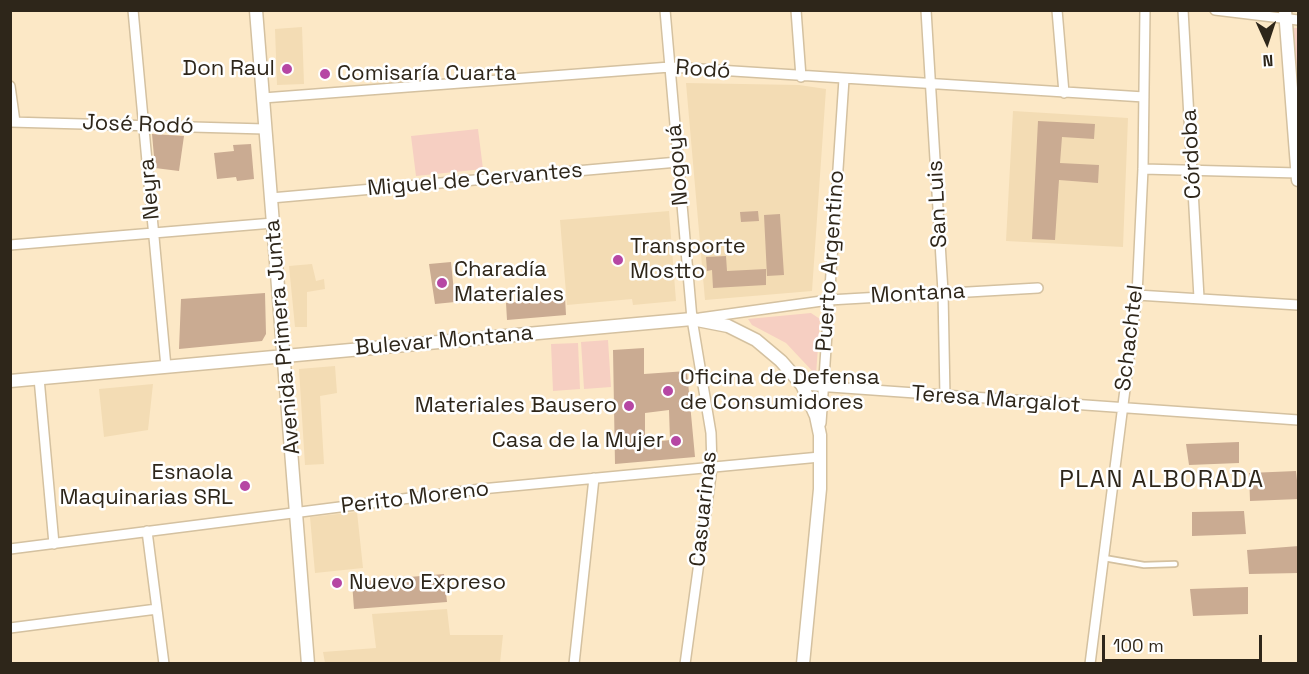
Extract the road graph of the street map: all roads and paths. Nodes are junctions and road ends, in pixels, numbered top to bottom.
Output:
1 (133, 10) edge
2 (256, 10) edge
3 (665, 10) edge
4 (796, 10) edge
5 (927, 10) edge
6 (1057, 10) edge
7 (1145, 10) edge
8 (1183, 10) edge
9 (1215, 10) edge
10 (1290, 17) edge
11 (670, 68) junction
12 (801, 77) junction
13 (844, 79) junction
14 (932, 85) junction
15 (10, 86) edge
16 (1064, 93) junction
17 (1144, 97) junction
18 (263, 98) junction
19 (13, 122) edge
20 (144, 125) junction
21 (265, 129) junction
22 (678, 162) junction
23 (1143, 169) junction
24 (1193, 170) junction
25 (1298, 173) edge
26 (1299, 180) edge
27 (271, 198) junction
28 (273, 223) junction
29 (154, 233) junction
30 (10, 245) edge
31 (1038, 288) dead end
32 (943, 292) junction
33 (1137, 295) junction
34 (1199, 298) junction
35 (829, 300) junction
36 (1299, 305) edge
37 (692, 319) junction
38 (284, 356) junction
39 (166, 367) junction
40 (39, 378) junction
41 (10, 381) edge
42 (802, 385) junction
43 (822, 388) junction
44 (945, 397) junction
45 (1120, 408) junction
46 (1299, 420) edge
47 (820, 435) junction
48 (820, 457) junction
49 (712, 468) junction
50 (594, 478) junction
51 (297, 512) junction
52 (147, 531) junction
53 (54, 544) junction
54 (10, 549) edge
55 (1104, 558) junction
56 (1175, 564) dead end
57 (157, 609) junction
58 (10, 628) edge
59 (804, 662) edge
60 (164, 663) edge
61 (308, 663) edge
62 (573, 663) edge
63 (685, 663) edge
64 (1089, 663) edge

1 - 20 street, Neyra
2 - 18 main road, Avenida Primera Junta
3 - 11 street, Nogoyá
4 - 12 street
5 - 14 street, San Luis
6 - 16 street
7 - 17 street, Schachtel
8 - 24 street, Córdoba
9 - 10 street
10 - 25 main road
11 - 12 street, Rodó
11 - 18 street, Rodó
11 - 22 street, Nogoyá
12 - 13 street, Rodó
13 - 14 street, Rodó
13 - 35 street, Puerto Argentino
14 - 16 street, Rodó
14 - 32 street, San Luis
15 - 19 street
16 - 17 street, Rodó
17 - 23 street, Schachtel
18 - 21 main road, Avenida Primera Junta
19 - 20 street, José Rodó
20 - 21 street, José Rodó
20 - 29 street, Neyra
21 - 27 main road, Avenida Primera Junta
22 - 27 street, Miguel de Cervantes
22 - 37 street, Nogoyá
23 - 24 street
23 - 33 street, Schachtel
24 - 25 street
24 - 34 street, Córdoba
25 - 26 main road
27 - 28 main road, Avenida Primera Junta
28 - 29 street
28 - 38 main road, Avenida Primera Junta
29 - 30 street
29 - 39 street, Neyra
31 - 32 street, Montana
32 - 35 street, Montana
32 - 44 street, San Luis
33 - 34 street
33 - 45 street, Schachtel
34 - 36 street
35 - 37 street, Montana
35 - 43 street, Puerto Argentino
37 - 38 main road, Bulevar Montana
37 - 42 main road, Bulevar Montana
37 - 49 street, Casuarinas
38 - 39 main road, Bulevar Montana
38 - 51 main road, Avenida Primera Junta
39 - 40 main road, Bulevar Montana
40 - 41 main road, Bulevar Montana
40 - 53 street
42 - 43 street, Teresa Margalot
42 - 47 main road, Bulevar Montana
43 - 44 street, Teresa Margalot
43 - 47 street, Puerto Argentino
44 - 45 street, Teresa Margalot
45 - 46 street, Teresa Margalot
45 - 55 street, Schachtel
47 - 48 main road, Puerto Argentino
48 - 49 street, Perito Moreno
48 - 59 main road, Puerto Argentino
49 - 50 street, Perito Moreno
49 - 63 street, Casuarinas
50 - 51 street, Perito Moreno
50 - 62 street
51 - 52 street, Perito Moreno
51 - 61 main road, Avenida Primera Junta
52 - 53 street, Perito Moreno
52 - 57 street
53 - 54 street, Perito Moreno
55 - 56 lane
55 - 64 street, Schachtel
57 - 58 street
57 - 60 street

